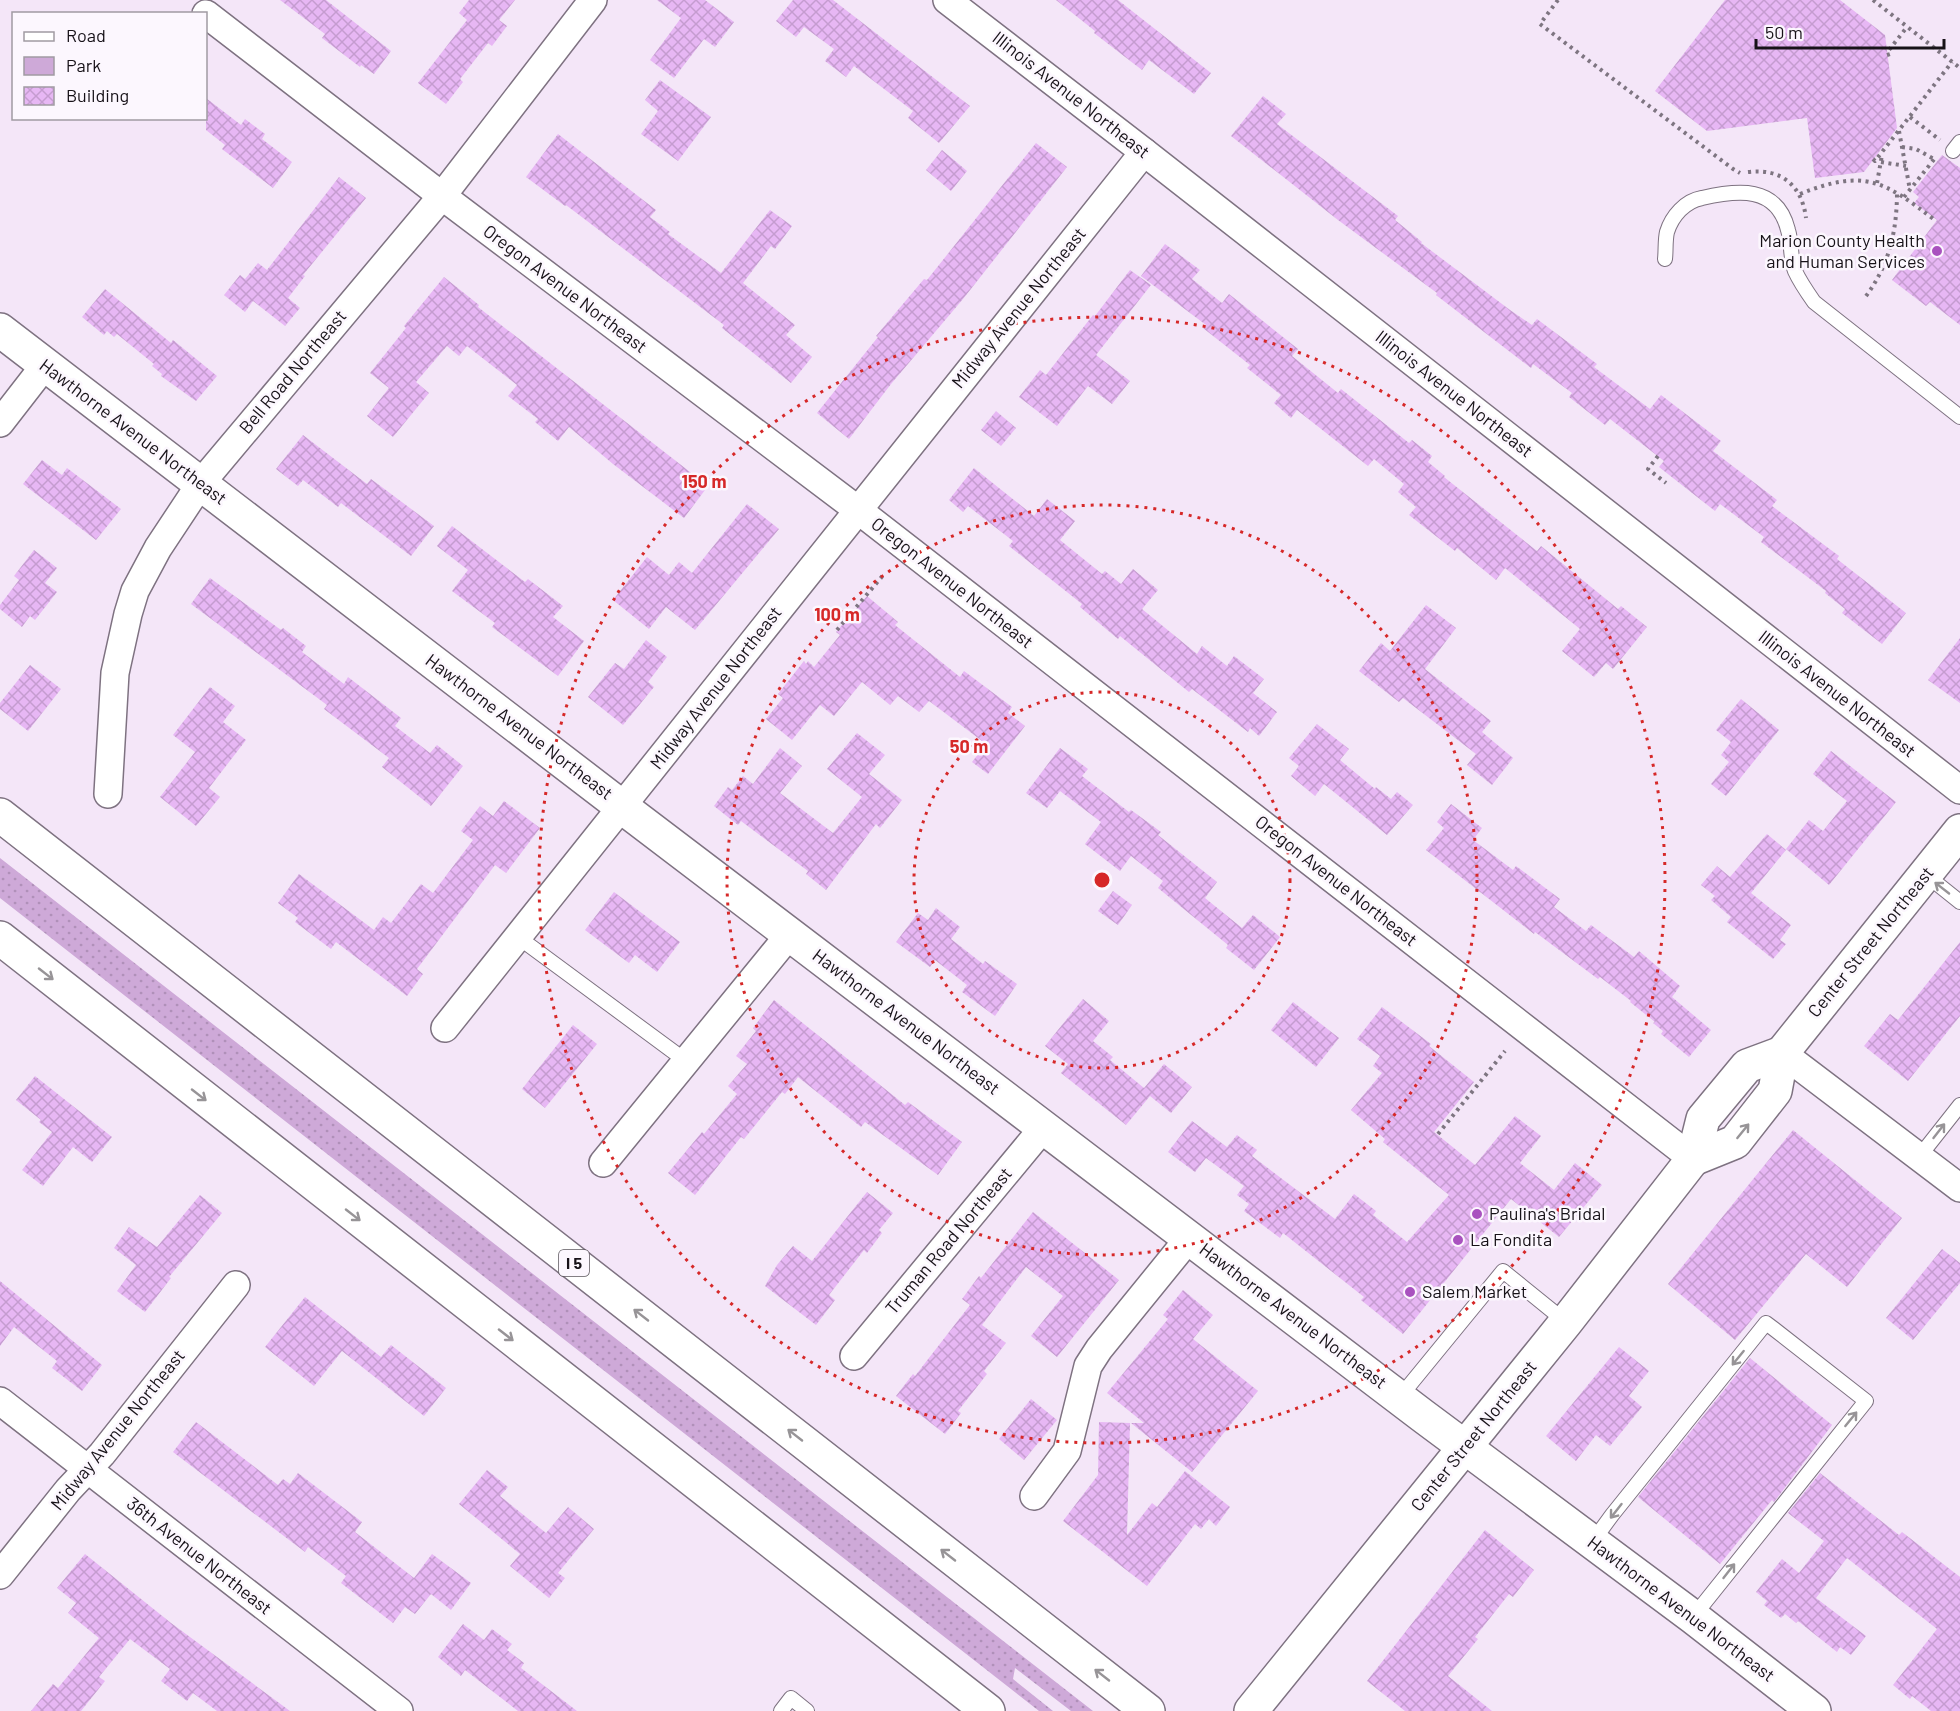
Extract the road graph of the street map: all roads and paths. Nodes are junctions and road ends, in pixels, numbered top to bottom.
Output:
1 (187, 0) edge
2 (593, 0) edge
3 (947, 0) edge
4 (1558, 0) edge
5 (1873, 0) edge
6 (202, 12) edge
7 (207, 16) edge
8 (1907, 27) junction
9 (1887, 55) dead end
10 (1952, 62) junction
11 (1960, 68) edge
12 (1910, 117) junction
13 (1899, 130) junction
14 (1953, 146) edge
15 (1902, 147) junction
16 (1144, 152) junction
17 (1882, 152) junction
18 (1873, 159) dead end
19 (1934, 159) junction
20 (1881, 162) junction
21 (1906, 166) junction
22 (1877, 183) junction
23 (1910, 190) junction
24 (1897, 192) junction
25 (1800, 194) junction
26 (442, 196) junction
27 (1904, 197) junction
28 (1806, 219) dead end
29 (1936, 221) dead end
30 (1665, 259) dead end
31 (1866, 296) dead end
32 (0, 330) edge
33 (45, 365) junction
34 (1960, 417) edge
35 (0, 423) edge
36 (1658, 456) dead end
37 (201, 483) junction
38 (1666, 483) dead end
39 (858, 510) junction
40 (885, 573) dead end
41 (837, 630) dead end
42 (1960, 790) edge
43 (108, 794) dead end
44 (622, 807) junction
45 (0, 815) edge
46 (1960, 831) edge
47 (1925, 874) junction
48 (1960, 902) edge
49 (790, 934) junction
50 (518, 937) junction
51 (0, 938) edge
52 (446, 1028) dead end
53 (1505, 1051) dead end
54 (1782, 1053) junction
55 (686, 1061) junction
56 (1960, 1105) edge
57 (1044, 1127) junction
58 (1438, 1134) dead end
59 (1919, 1157) junction
60 (1693, 1159) junction
61 (603, 1163) dead end
62 (1960, 1188) edge
63 (1190, 1237) junction
64 (236, 1285) dead end
65 (1566, 1322) junction
66 (854, 1356) dead end
67 (1399, 1398) junction
68 (0, 1401) edge
69 (1465, 1447) junction
70 (88, 1469) junction
71 (1034, 1496) dead end
72 (1593, 1541) junction
73 (0, 1575) edge
74 (1693, 1617) junction
75 (399, 1711) edge
76 (781, 1711) edge
77 (807, 1711) edge
78 (988, 1711) edge
79 (1148, 1711) edge
80 (1251, 1711) edge
81 (1814, 1711) edge

1 - 6 street, Oregon Avenue Northeast
2 - 26 street, Bell Road Northeast
3 - 16 street, Illinois Avenue Northeast
4 - 25 path
5 - 8 path
7 - 26 street, Oregon Avenue Northeast
8 - 9 path
8 - 10 path
10 - 11 path
10 - 12 path
12 - 13 path
12 - 14 path
13 - 15 path
13 - 17 path
14 - 19 path
15 - 19 path
15 - 21 path
16 - 39 street, Midway Avenue Northeast
16 - 42 street, Illinois Avenue Northeast
17 - 18 path
17 - 20 path
19 - 23 path
20 - 21 path
20 - 22 path
21 - 23 path
22 - 24 path
22 - 25 path
23 - 27 path
24 - 27 path
24 - 31 path
25 - 28 path
26 - 37 street, Bell Road Northeast
26 - 39 street, Oregon Avenue Northeast
27 - 29 path
30 - 34 lane
32 - 33 main road, Hawthorne Avenue Northeast
33 - 35 street
33 - 37 main road, Hawthorne Avenue Northeast
36 - 38 path
37 - 43 street, Bell Road Northeast
37 - 44 main road, Hawthorne Avenue Northeast
39 - 44 street, Midway Avenue Northeast
39 - 60 street, Oregon Avenue Northeast
40 - 41 path
44 - 49 main road, Hawthorne Avenue Northeast
44 - 50 street, Midway Avenue Northeast
79 -> 45 main road, I 5
46 - 47 main road, Center Street Northeast
48 -> 47 lane
47 - 54 main road, Center Street Northeast
49 - 55 street
49 - 57 main road, Hawthorne Avenue Northeast
50 - 52 street, Midway Avenue Northeast
50 - 55 lane
51 -> 78 main road
53 - 58 path
54 - 59 street
54 - 60 main road, Center Street Northeast
55 - 61 street
59 -> 56 lane
57 - 63 main road, Hawthorne Avenue Northeast
57 - 66 street, Truman Road Northeast
59 - 62 street
60 - 65 main road, Center Street Northeast
63 - 67 main road, Hawthorne Avenue Northeast
63 - 71 street
64 - 70 street, Midway Avenue Northeast
65 - 67 lane
65 - 69 main road, Center Street Northeast
67 - 69 main road, Hawthorne Avenue Northeast
68 - 70 street, 36th Avenue Northeast
69 - 72 main road, Hawthorne Avenue Northeast
69 - 80 main road, Center Street Northeast
70 - 73 street, Midway Avenue Northeast
70 - 75 street, 36th Avenue Northeast
72 - 74 main road, Hawthorne Avenue Northeast
74 -> 72 lane
74 - 81 main road, Hawthorne Avenue Northeast
76 - 77 lane

